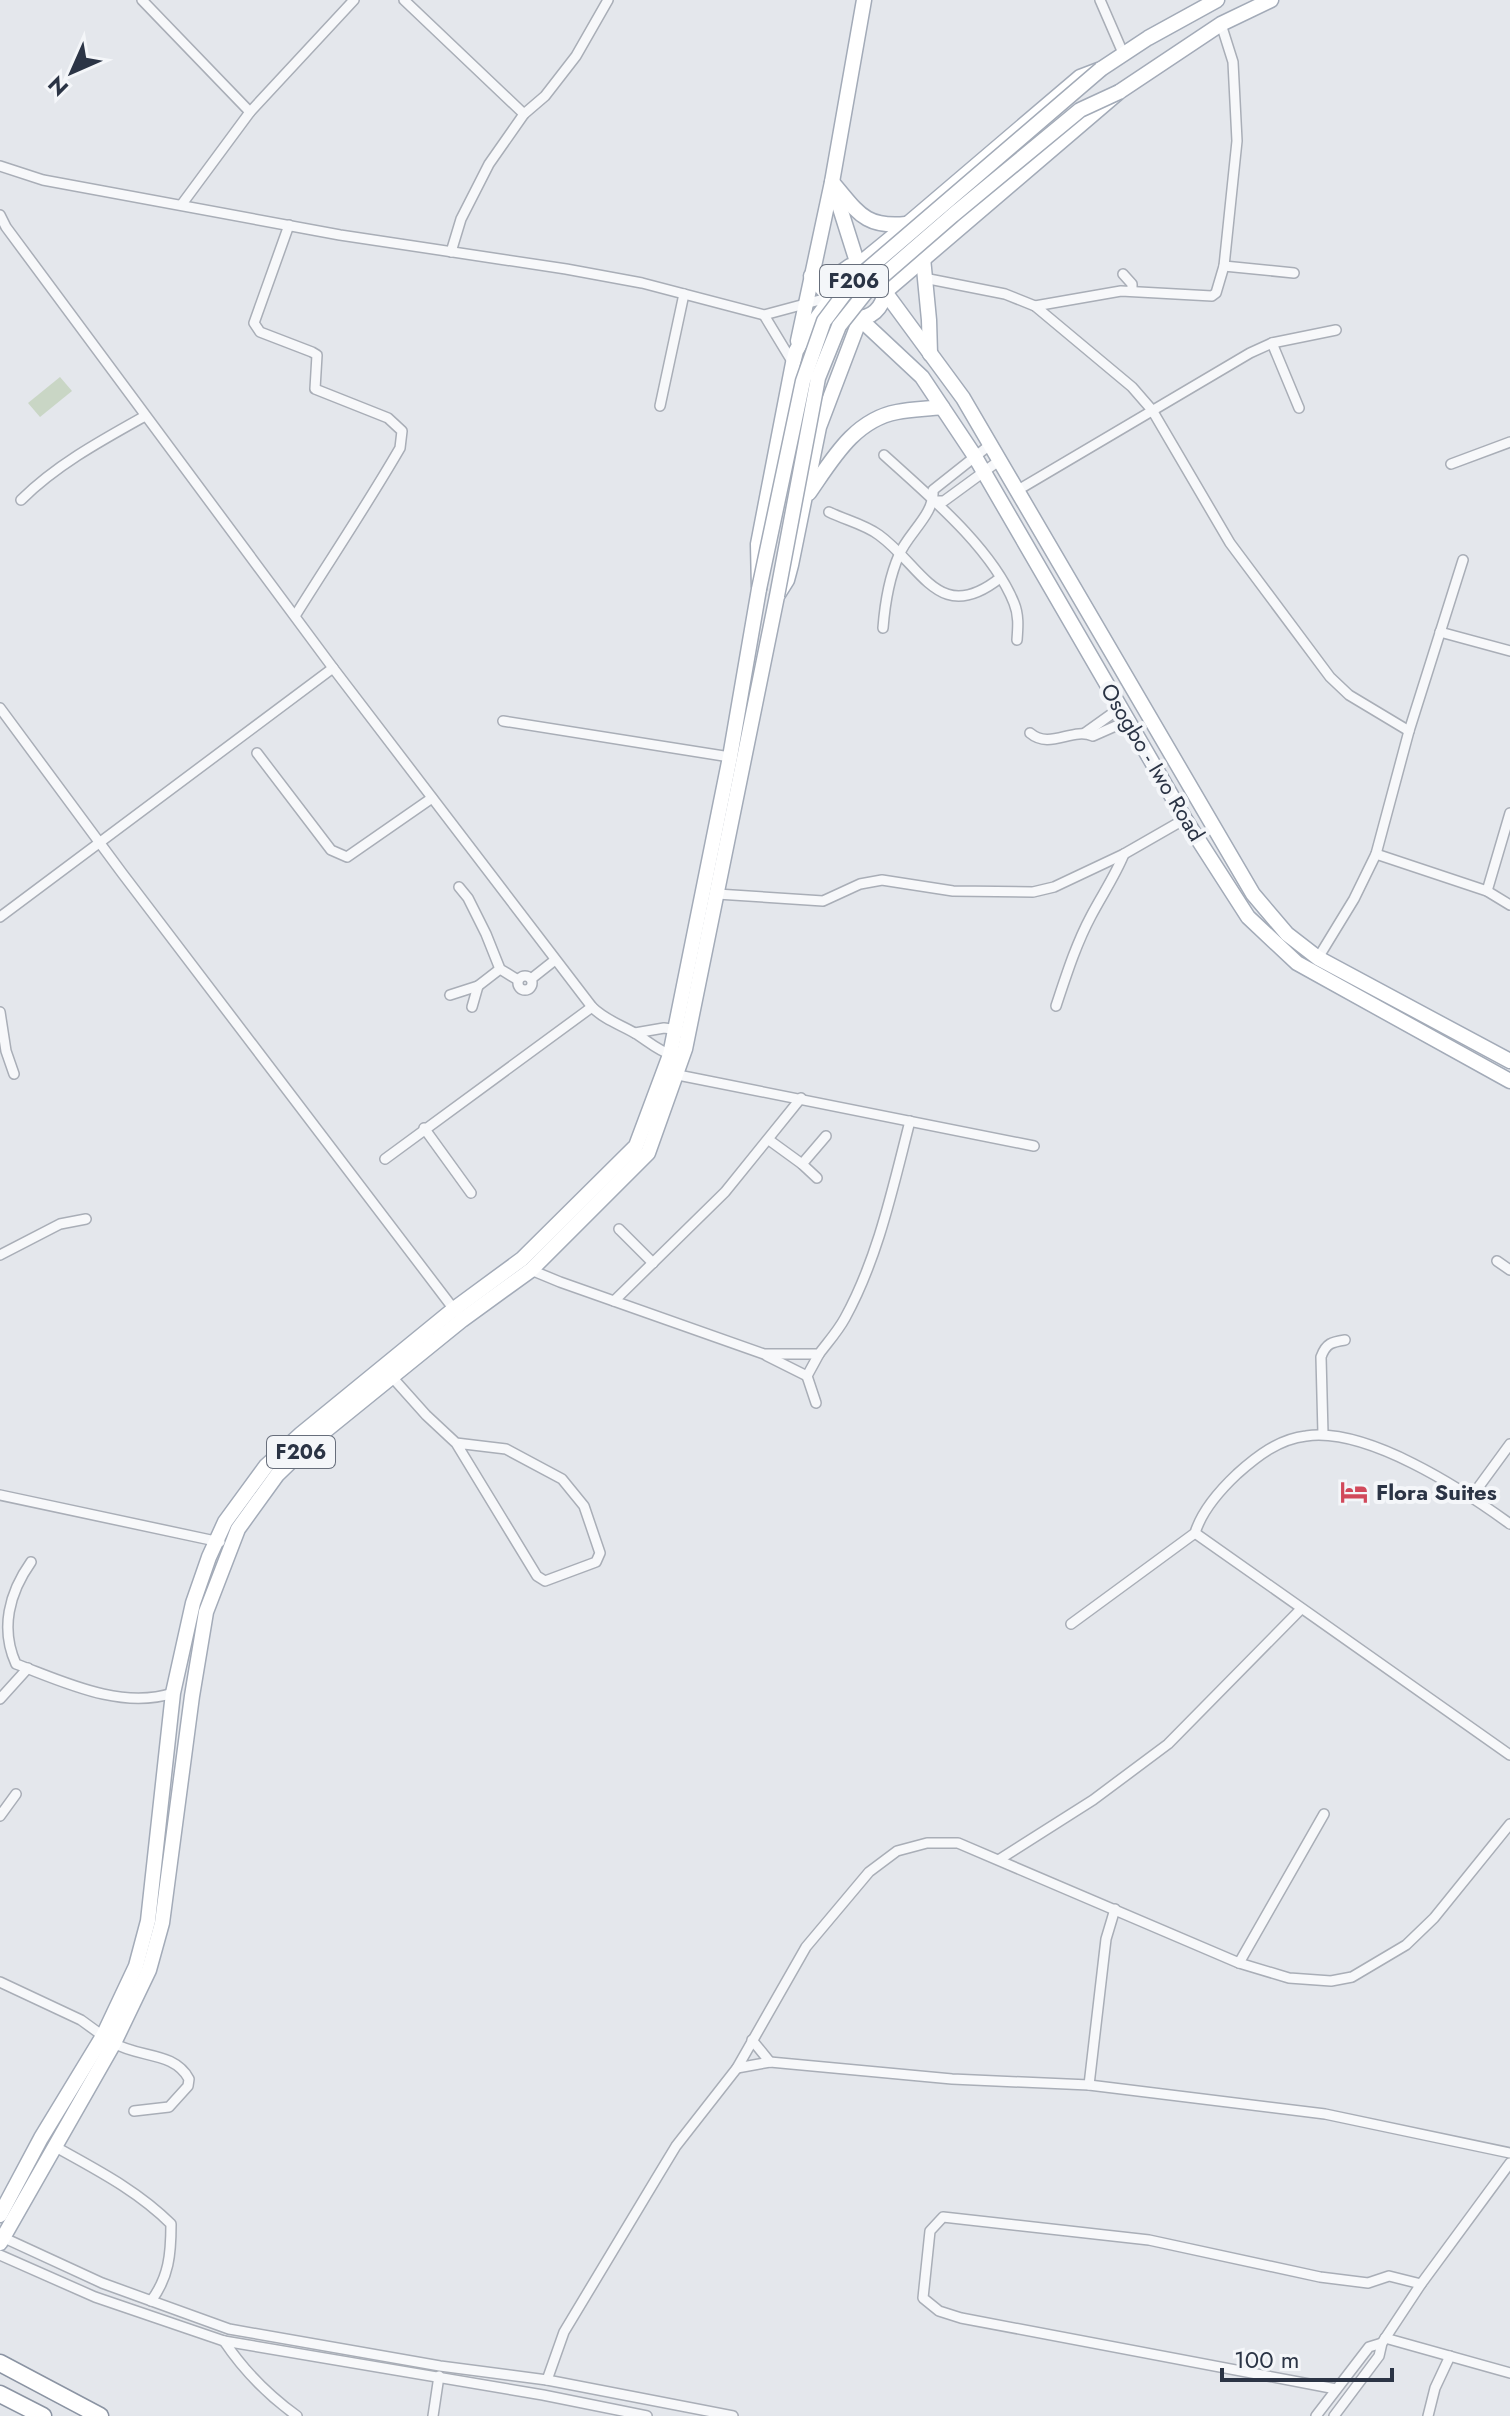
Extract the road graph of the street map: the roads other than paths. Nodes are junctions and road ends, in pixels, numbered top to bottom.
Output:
1 (142, 0) edge
2 (354, 0) edge
3 (404, 0) edge
4 (608, 0) edge
5 (864, 0) edge
6 (1100, 0) edge
7 (1217, 0) edge
8 (1271, 0) edge
9 (1221, 24) junction
10 (1123, 53) junction
11 (1101, 69) junction
12 (1119, 92) junction
13 (250, 112) junction
14 (524, 114) junction
15 (0, 166) edge
16 (832, 182) junction
17 (182, 204) junction
18 (0, 215) edge
19 (907, 224) junction
20 (289, 225) junction
21 (891, 238) junction
22 (451, 252) junction
23 (858, 265) junction
24 (1224, 266) junction
25 (920, 268) junction
26 (1294, 273) dead end
27 (811, 276) junction
28 (885, 292) junction
29 (684, 294) junction
30 (832, 297) junction
31 (805, 304) junction
32 (1035, 306) junction
33 (764, 315) junction
34 (860, 319) junction
35 (1336, 330) dead end
36 (1272, 343) junction
37 (930, 354) junction
38 (795, 357) junction
39 (660, 406) dead end
40 (942, 407) junction
41 (1299, 408) dead end
42 (1152, 410) junction
43 (145, 416) junction
44 (1510, 442) edge
45 (991, 444) junction
46 (884, 455) dead end
47 (974, 455) junction
48 (1000, 460) junction
49 (1451, 464) dead end
50 (982, 472) junction
51 (1018, 490) junction
52 (806, 496) junction
53 (21, 500) dead end
54 (934, 501) junction
55 (829, 512) dead end
56 (900, 552) junction
57 (1463, 560) dead end
58 (1000, 578) junction
59 (759, 589) junction
60 (777, 596) junction
61 (295, 616) junction
62 (883, 628) dead end
63 (1440, 632) junction
64 (1017, 640) dead end
65 (1510, 651) edge
66 (333, 668) junction
67 (0, 708) edge
68 (1123, 714) junction
69 (503, 721) dead end
70 (1409, 731) junction
71 (1030, 733) dead end
72 (257, 753) dead end
73 (730, 757) junction
74 (432, 798) junction
75 (1510, 813) edge
76 (1185, 819) junction
77 (100, 843) junction
78 (1124, 854) junction
79 (1376, 854) junction
80 (459, 887) dead end
81 (1487, 891) junction
82 (717, 894) junction
83 (1510, 905) edge
84 (0, 917) edge
85 (1318, 958) junction
86 (555, 960) junction
87 (500, 969) junction
88 (478, 986) junction
89 (450, 995) dead end
90 (1056, 1006) dead end
91 (472, 1007) dead end
92 (592, 1007) junction
93 (0, 1012) edge
94 (681, 1030) junction
95 (635, 1033) junction
96 (676, 1056) junction
97 (1510, 1061) edge
98 (14, 1074) dead end
99 (678, 1075) junction
100 (1510, 1081) edge
101 (801, 1098) junction
102 (910, 1121) junction
103 (424, 1128) junction
104 (826, 1136) dead end
105 (769, 1140) junction
106 (1034, 1146) dead end
107 (385, 1159) dead end
108 (802, 1164) junction
109 (817, 1178) dead end
110 (471, 1193) dead end
111 (86, 1219) dead end
112 (619, 1229) dead end
113 (0, 1255) edge
114 (1497, 1261) dead end
115 (653, 1263) junction
116 (531, 1270) junction
117 (1510, 1270) edge
118 (614, 1301) junction
119 (458, 1314) junction
120 (1345, 1340) dead end
121 (764, 1354) junction
122 (819, 1354) junction
123 (807, 1376) junction
124 (392, 1377) junction
125 (816, 1403) dead end
126 (1323, 1434) junction
127 (456, 1443) junction
128 (1510, 1444) edge
129 (0, 1495) edge
130 (1472, 1496) junction
131 (1510, 1524) edge
132 (1195, 1533) junction
133 (216, 1541) junction
134 (232, 1545) junction
135 (31, 1562) dead end
136 (1301, 1609) junction
137 (1071, 1624) dead end
138 (28, 1668) junction
139 (173, 1693) junction
140 (0, 1699) edge
141 (1510, 1755) edge
142 (16, 1794) dead end
143 (1324, 1814) dead end
144 (0, 1816) edge
145 (1510, 1824) edge
146 (1000, 1859) junction
147 (1115, 1909) junction
148 (1239, 1963) junction
149 (0, 1982) edge
150 (109, 2040) junction
151 (752, 2040) junction
152 (770, 2062) junction
153 (737, 2068) junction
154 (1089, 2085) junction
155 (134, 2111) dead end
156 (54, 2146) junction
157 (1510, 2153) edge
158 (1510, 2163) edge
159 (0, 2215) edge
160 (1, 2239) edge
161 (0, 2255) edge
162 (1421, 2284) junction
163 (151, 2301) junction
164 (224, 2341) junction
165 (1383, 2341) junction
166 (1450, 2356) junction
167 (0, 2363) edge
168 (0, 2373) edge
169 (1510, 2373) edge
170 (439, 2376) junction
171 (547, 2380) junction
172 (1336, 2389) junction
173 (0, 2394) edge
174 (0, 2404) edge
175 (661, 2404) junction
176 (624, 2414) edge
177 (24, 2416) edge
178 (43, 2416) edge
179 (82, 2416) edge
180 (100, 2416) edge
181 (297, 2416) edge
182 (433, 2416) edge
183 (647, 2416) edge
184 (658, 2416) edge
185 (733, 2416) edge
186 (1316, 2416) edge
187 (1334, 2416) edge
188 (1428, 2416) edge

1 - 13 street
2 - 13 street
3 - 14 street
4 - 14 street
5 - 16 main road, F206
6 - 10 street
7 - 10 main road
8 - 9 main road
9 - 12 main road
9 - 24 street
10 - 11 main road
11 - 19 main road
11 - 59 main road, F206, bridge
12 - 25 main road
12 - 60 main road, F206, bridge
13 - 17 street
14 - 22 street
15 - 17 street
16 - 19 main road
16 - 23 main road
16 - 27 main road, F206
17 - 20 street
18 - 43 street
19 - 21 main road
20 - 22 street
20 - 61 street
21 - 23 main road
21 - 25 main road
22 - 29 street
23 - 28 main road
23 - 30 main road
24 - 26 street
24 - 32 street
25 - 28 main road
25 - 32 street
25 - 37 main road
27 - 30 main road
27 - 31 main road, F206
28 - 34 main road
28 - 37 main road, Osogbo - Iwo Road
29 - 33 street
29 - 39 street
30 - 31 street
30 - 34 main road
30 - 38 main road
31 - 33 street
31 - 38 main road, F206
32 - 42 street
33 - 38 street
34 - 40 main road, Osogbo - Iwo Road
34 - 52 main road
35 - 36 street
36 - 41 street
36 - 42 street
37 - 45 main road, Osogbo - Iwo Road
38 - 59 main road
40 - 47 main road, Osogbo - Iwo Road
40 - 52 main road
42 - 51 street
42 - 70 street
43 - 53 street
43 - 61 street
44 - 49 street
45 - 47 street
45 - 48 main road, Osogbo - Iwo Road
46 - 54 street
47 - 50 main road, Osogbo - Iwo Road
47 - 54 street
48 - 50 street
48 - 51 main road, Osogbo - Iwo Road
50 - 54 street
50 - 68 main road, Osogbo - Iwo Road
51 - 85 main road, Osogbo - Iwo Road
52 - 60 main road
54 - 56 street
54 - 58 street
55 - 56 street
56 - 58 street
56 - 62 street
57 - 63 street
58 - 64 street
59 - 73 main road, F206
60 - 82 main road, F206
61 - 66 street
63 - 65 street
63 - 70 street
66 - 74 street
66 - 77 street
67 - 77 street
68 - 71 street
68 - 76 main road, Osogbo - Iwo Road
69 - 73 street
70 - 79 street
72 - 74 street
73 - 94 main road, F206
74 - 86 street
75 - 81 street
76 - 78 street
76 - 100 main road, Osogbo - Iwo Road
77 - 84 street
77 - 119 street
78 - 82 street
78 - 90 street
79 - 81 street
79 - 85 street
80 - 87 street
81 - 83 street
82 - 94 main road, F206
85 - 97 main road, Osogbo - Iwo Road
86 - 87 street
86 - 92 street
87 - 88 street
88 - 89 street
88 - 91 street
92 - 95 street
92 - 103 street
93 - 98 street
94 - 95 street
94 - 96 main road, F206
95 - 96 street
96 - 99 main road, F206
96 - 119 main road, F206
99 - 101 street
99 - 116 main road, F206
101 - 102 street
101 - 105 street
102 - 106 street
102 - 122 street
103 - 107 street
103 - 110 street
104 - 108 street
105 - 108 street
105 - 115 street
108 - 109 street
111 - 113 street
112 - 115 street
114 - 117 street
115 - 118 street
116 - 118 street
116 - 119 main road, F206
118 - 121 street
119 - 124 main road, F206
119 - 133 main road, F206
120 - 126 street
121 - 122 street
121 - 123 street
122 - 123 street
123 - 125 street
124 - 127 street
124 - 134 main road, F206
126 - 130 street
126 - 132 street
127 - 127 street
128 - 130 street
129 - 133 street
130 - 131 street
132 - 136 street
132 - 137 street
133 - 134 street
133 - 139 main road, F206
134 - 150 main road, F206
135 - 138 street
136 - 141 street
136 - 146 street
138 - 139 street
138 - 140 street
139 - 150 main road, F206
142 - 144 street
143 - 148 street
145 - 148 street
146 - 147 street
146 - 151 street
147 - 148 street
147 - 154 street
149 - 150 street
150 - 155 street
150 - 156 main road, F206
150 - 159 main road, F206
151 - 152 street
151 - 153 street
152 - 153 street
152 - 154 street
153 - 171 street
154 - 157 street
156 - 160 main road, F206
156 - 163 street
158 - 162 street
160 - 163 street
161 - 164 street
162 - 165 street
162 - 172 street
163 - 171 street
164 - 170 street
164 - 181 street
165 - 166 street
165 - 172 street
165 - 187 street
166 - 169 street
166 - 188 street
167 - 180 highway
168 - 179 highway
170 - 176 street
170 - 182 street
171 - 175 street
172 - 186 street
173 - 178 highway
174 - 177 highway
175 - 184 street
175 - 185 street
176 - 183 street

